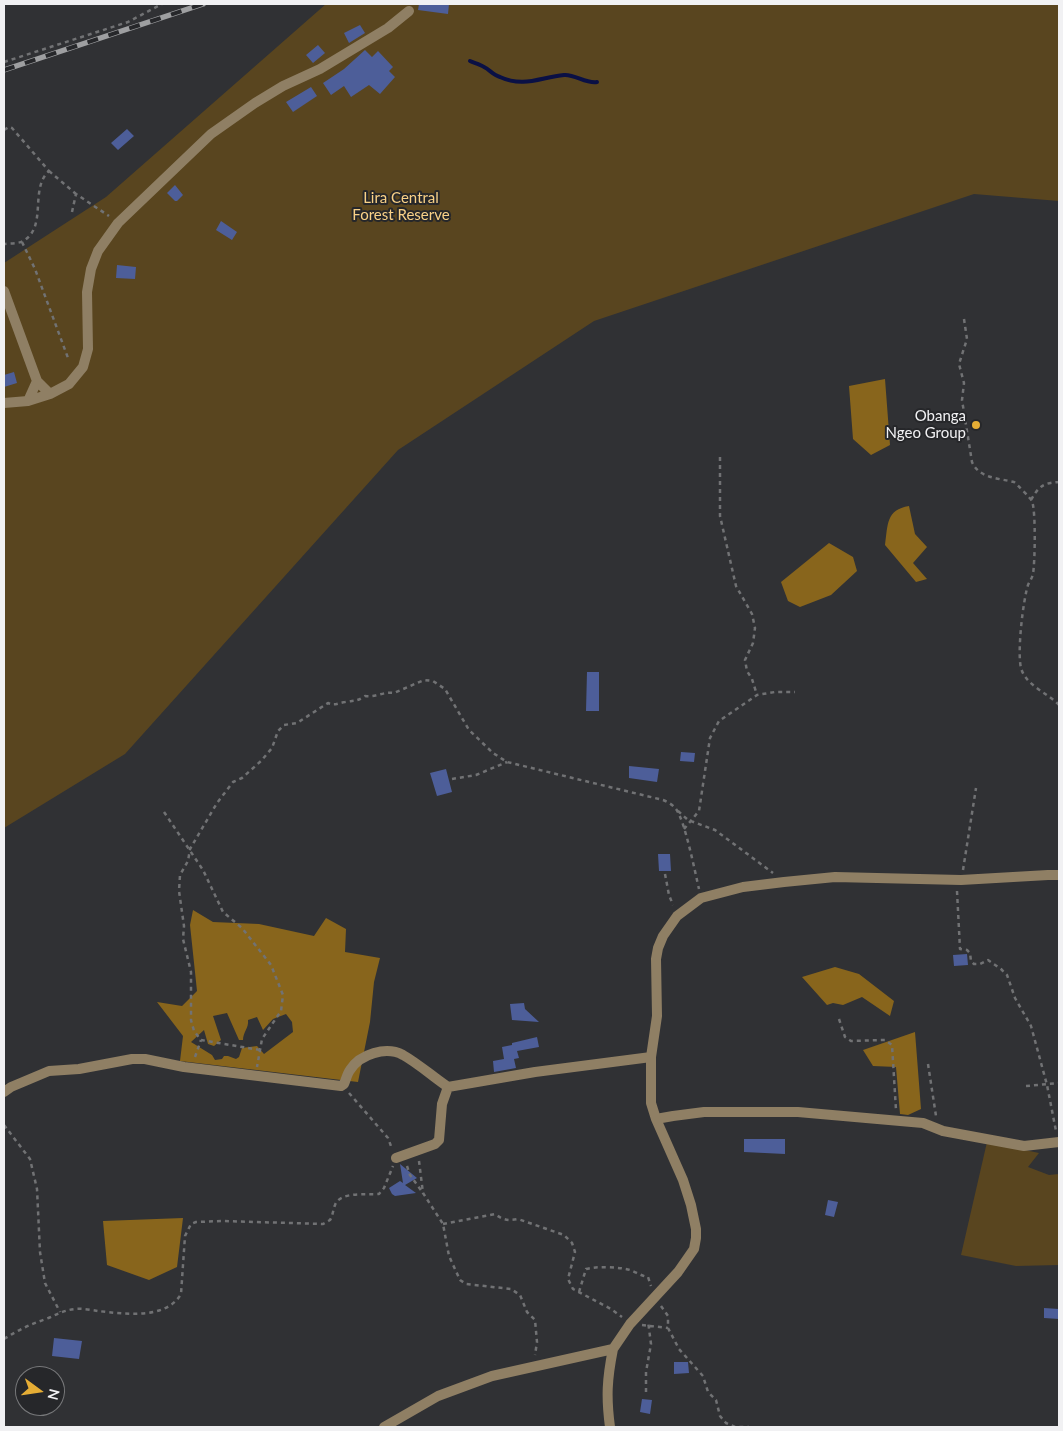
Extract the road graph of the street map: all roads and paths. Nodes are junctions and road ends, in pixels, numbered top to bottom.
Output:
1 (162, 4) edge
2 (409, 12) dead end
3 (4, 62) edge
4 (4, 130) edge
5 (49, 171) junction
6 (76, 194) junction
7 (72, 212) dead end
8 (118, 222) junction
9 (22, 242) junction
10 (4, 244) edge
11 (4, 291) edge
12 (964, 319) dead end
13 (68, 358) dead end
14 (37, 381) junction
15 (50, 394) junction
16 (28, 401) junction
17 (4, 403) edge
18 (720, 457) dead end
19 (1059, 482) edge
20 (1031, 500) junction
21 (795, 692) dead end
22 (757, 696) junction
23 (1059, 705) edge
24 (507, 762) junction
25 (452, 779) dead end
26 (976, 788) dead end
27 (677, 810) junction
28 (164, 812) dead end
29 (691, 821) junction
30 (684, 829) junction
31 (190, 849) junction
32 (665, 874) dead end
33 (1059, 875) edge
34 (959, 880) junction
35 (784, 882) junction
36 (701, 898) junction
37 (677, 916) junction
38 (840, 1019) dead end
39 (201, 1040) junction
40 (260, 1050) junction
41 (651, 1057) junction
42 (928, 1064) dead end
43 (192, 1068) junction
44 (255, 1076) junction
45 (1059, 1083) edge
46 (1047, 1085) junction
47 (343, 1086) junction
48 (1026, 1086) dead end
49 (448, 1087) junction
50 (4, 1092) edge
51 (656, 1119) junction
52 (897, 1121) junction
53 (4, 1125) edge
54 (943, 1131) junction
55 (1059, 1142) edge
56 (417, 1152) junction
57 (396, 1158) junction
58 (423, 1193) junction
59 (443, 1224) junction
60 (579, 1292) junction
61 (656, 1298) junction
62 (645, 1307) junction
63 (60, 1312) junction
64 (630, 1324) junction
65 (650, 1326) junction
66 (668, 1328) junction
67 (4, 1338) edge
68 (613, 1349) junction
69 (534, 1367) junction
70 (646, 1392) dead end
71 (384, 1427) edge
72 (610, 1427) edge
73 (749, 1427) edge

1 - 3 path
2 - 8 street
4 - 5 path
5 - 6 path
5 - 9 path
6 - 7 path
6 - 8 path
8 - 15 street
9 - 10 path
9 - 13 path
11 - 14 street
12 - 20 path
14 - 15 street
14 - 16 street
15 - 16 street
16 - 17 street
18 - 22 path
19 - 20 path
20 - 23 path
21 - 22 path
22 - 29 path
24 - 25 path
24 - 27 path
24 - 31 path
26 - 34 path
27 - 29 path
27 - 30 path
28 - 31 path
29 - 30 path
29 - 35 path
30 - 36 path
31 - 39 path
31 - 40 path
32 - 37 path
33 - 34 street
34 - 35 street
34 - 46 path
35 - 36 street
36 - 37 street
37 - 41 street
38 - 52 path
39 - 40 path
39 - 43 path
40 - 44 path
41 - 49 street
41 - 51 street
42 - 54 path
43 - 44 street
43 - 50 street
44 - 47 street
45 - 46 path
46 - 48 path
46 - 55 path
47 - 49 street
47 - 57 path
49 - 56 street
51 - 52 street
51 - 61 street
52 - 54 street
53 - 63 path
54 - 55 street
56 - 57 street
56 - 58 path
57 - 58 path
57 - 63 path
58 - 59 path
59 - 60 path
59 - 69 path
60 - 61 path
60 - 64 path
61 - 62 street
61 - 66 path
62 - 64 street
62 - 65 path
63 - 67 path
64 - 65 path
64 - 68 street
65 - 66 path
65 - 70 path
66 - 73 path
68 - 69 street
68 - 72 street
69 - 71 street

